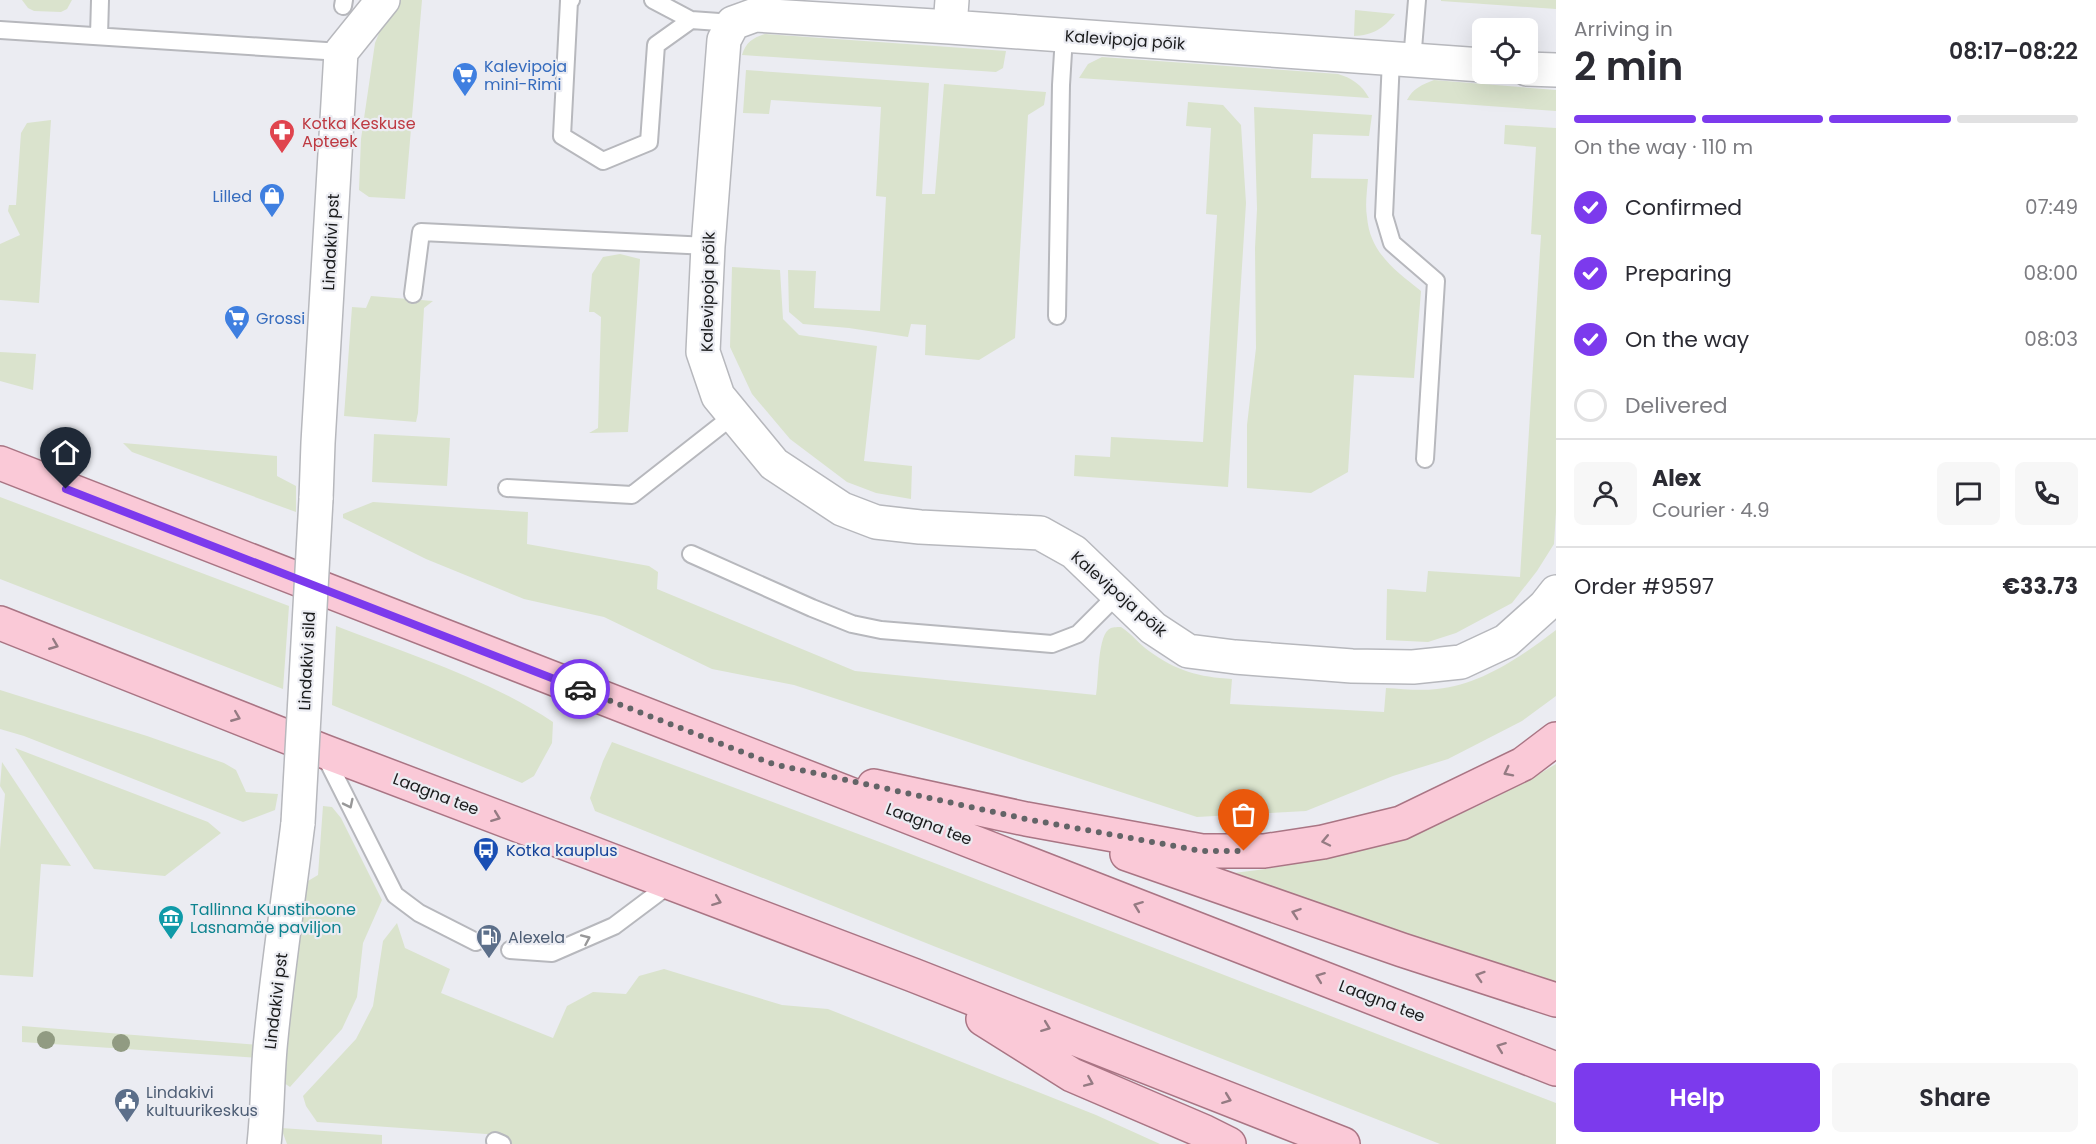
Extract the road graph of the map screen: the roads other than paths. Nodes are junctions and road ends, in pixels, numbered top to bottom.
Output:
1 (100, 0) edge
2 (383, 0) edge
3 (570, 0) edge
4 (652, 0) edge
5 (1417, 0) edge
6 (951, 14) edge
7 (691, 20) junction
8 (733, 23) junction
9 (0, 30) edge
10 (99, 36) junction
11 (1064, 36) junction
12 (341, 52) junction
13 (1401, 60) junction
14 (1472, 64) edge
15 (1538, 69) edge
16 (1556, 70) edge
17 (708, 246) junction
18 (413, 294) dead end
19 (1057, 316) dead end
20 (734, 415) junction
21 (1425, 459) dead end
22 (0, 463) edge
23 (507, 488) dead end
24 (316, 499) joint
25 (691, 554) dead end
26 (1556, 592) edge
27 (1118, 594) junction
28 (0, 623) edge
29 (1556, 739) edge
30 (323, 751) junction
31 (773, 764) junction
32 (1026, 819) junction
33 (298, 823) joint
34 (670, 884) junction
35 (476, 942) dead end
36 (510, 950) dead end
37 (913, 975) junction
38 (1556, 1000) edge
39 (1556, 1069) edge
40 (264, 1144) edge
41 (1229, 1144) edge
42 (1343, 1144) edge

1 - 10 lane
2 - 12 street
3 - 7 lane
4 - 7 lane
5 - 13 lane
6 - 8 street, Kalevipoja põik
6 - 11 street, Kalevipoja põik
7 - 8 lane
8 - 17 street, Kalevipoja põik
9 - 10 lane
10 - 12 lane
11 - 13 street, Kalevipoja põik
11 - 19 lane
12 - 24 street, Lindakivi pst
13 - 14 street, Kalevipoja põik
13 - 21 lane
15 - 16 street
17 - 18 lane
17 - 20 street, Kalevipoja põik
20 - 23 lane
20 - 27 street, Kalevipoja põik
22 - 31 main road, Laagna tee
24 - 33 street, Lindakivi sild, bridge
25 - 27 lane
26 - 27 street, Kalevipoja põik
28 -> 30 main road, Laagna tee
29 -> 32 main road
30 -> 34 main road, Laagna tee
30 -> 35 lane
31 - 32 main road
39 -> 31 main road, Laagna tee
38 -> 32 main road
33 - 40 street, Lindakivi pst
36 -> 34 lane
34 -> 37 main road, Laagna tee
37 -> 41 main road
37 -> 42 main road, Laagna tee

